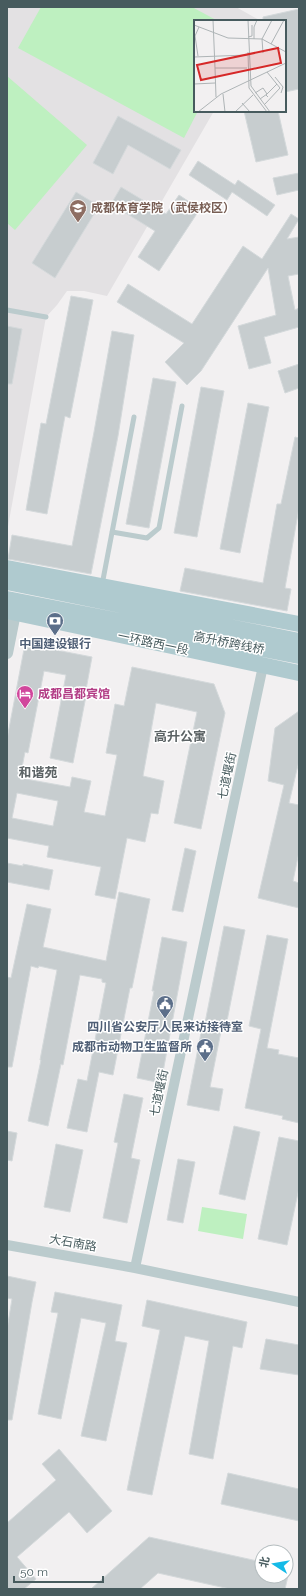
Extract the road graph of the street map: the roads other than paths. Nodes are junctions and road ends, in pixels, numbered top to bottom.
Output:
1 (7, 310) edge
2 (46, 317) dead end
3 (182, 406) dead end
4 (134, 417) dead end
5 (112, 532) junction
6 (7, 568) edge
7 (7, 582) edge
8 (102, 586) junction
9 (12, 606) edge
10 (299, 624) edge
11 (299, 641) edge
12 (7, 653) edge
13 (299, 656) edge
14 (263, 666) junction
15 (299, 673) edge
16 (7, 1245) edge
17 (135, 1268) junction
18 (299, 1302) edge

1 - 2 lane
3 - 5 lane
4 - 5 lane
5 - 8 lane
6 - 8 main road
7 - 11 main road, 高升桥跨线桥
8 - 10 main road
9 - 12 street
9 - 13 main road, 高升桥跨线桥
9 - 14 main road, 一环路西一段
14 - 15 main road, 一环路西一段
14 - 17 street, 七道堰街
16 - 17 street, 大石南路
17 - 18 street

